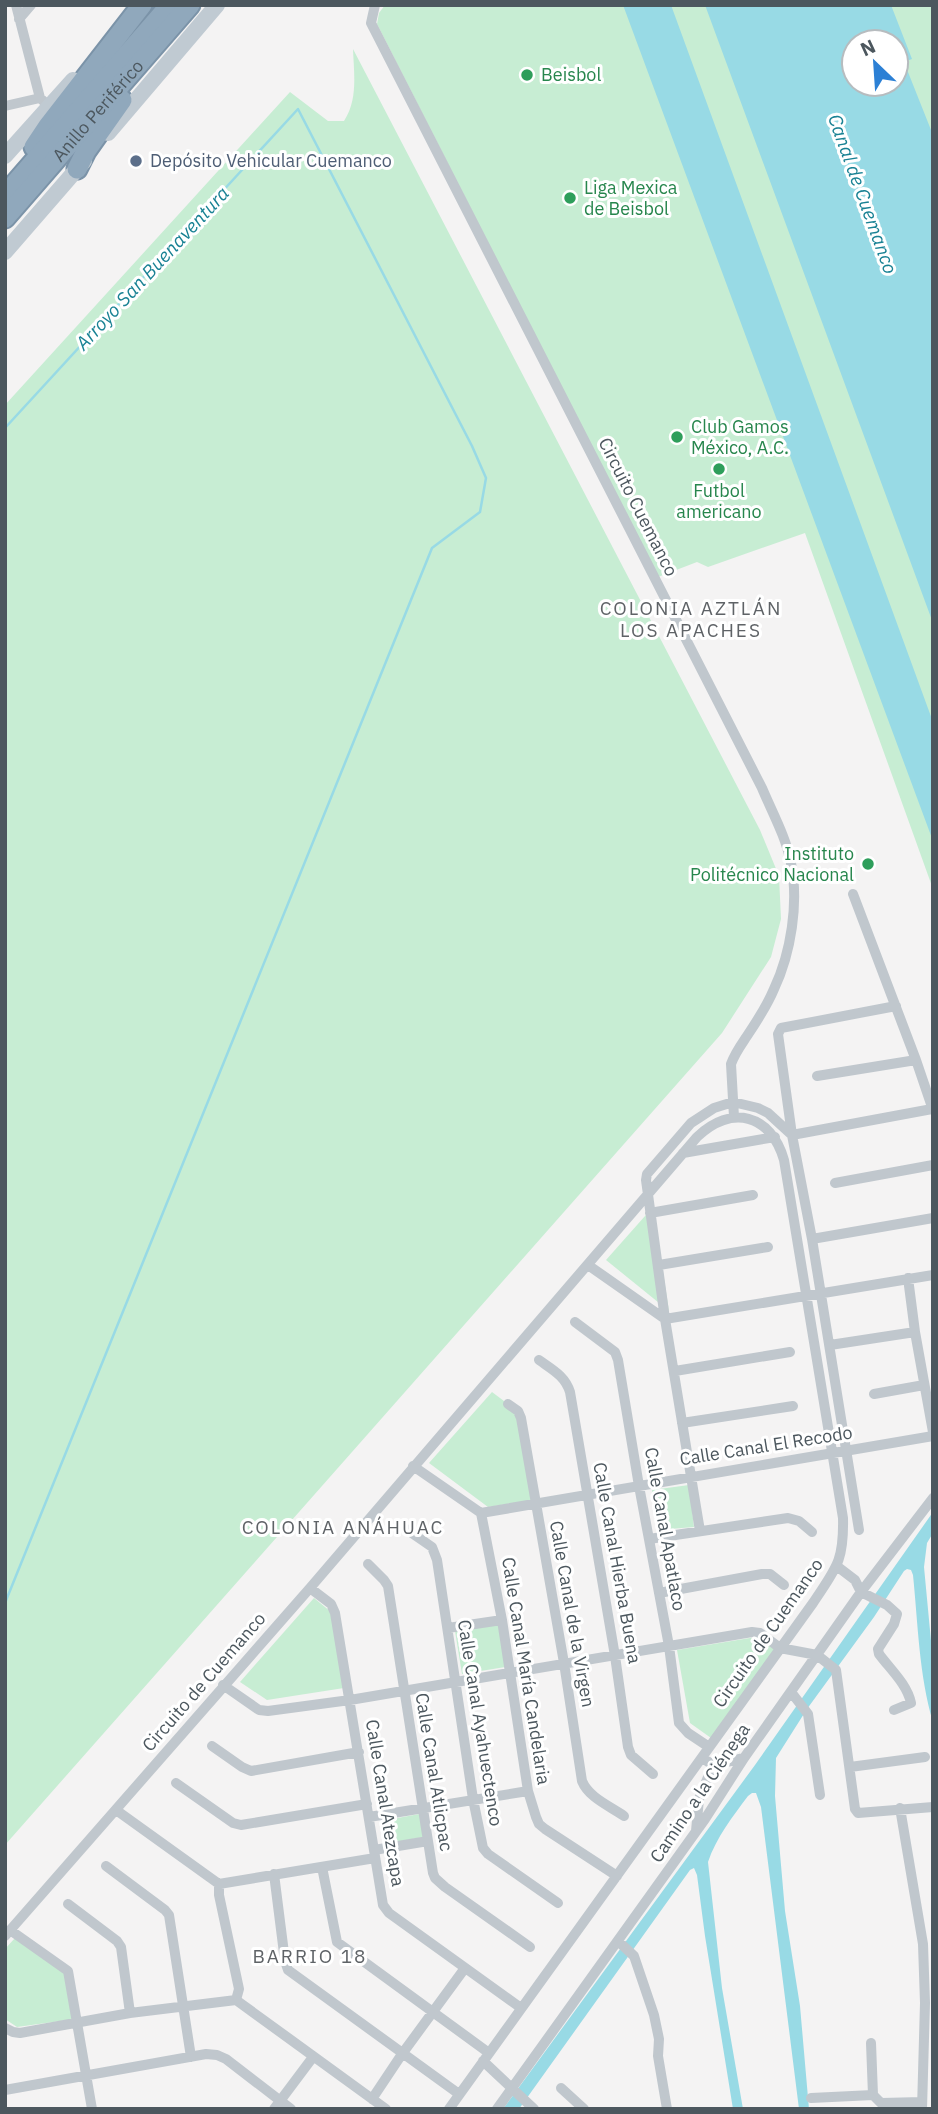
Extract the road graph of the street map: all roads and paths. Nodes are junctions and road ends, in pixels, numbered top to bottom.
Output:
1 (16, 5) edge
2 (31, 5) edge
3 (141, 5) edge
4 (170, 5) edge
5 (190, 5) edge
6 (217, 5) edge
7 (375, 5) edge
8 (19, 19) junction
9 (141, 61) junction
10 (45, 102) junction
11 (5, 106) edge
12 (5, 156) edge
13 (77, 169) junction
14 (5, 194) edge
15 (5, 218) edge
16 (5, 251) edge
17 (853, 894) dead end
18 (896, 1006) junction
19 (916, 1060) junction
20 (817, 1076) dead end
21 (733, 1102) junction
22 (932, 1109) edge
23 (734, 1117) junction
24 (792, 1135) junction
25 (775, 1137) junction
26 (683, 1153) junction
27 (933, 1165) edge
28 (835, 1183) dead end
29 (647, 1195) junction
30 (753, 1195) dead end
31 (650, 1213) junction
32 (933, 1218) edge
33 (812, 1239) junction
34 (768, 1247) dead end
35 (588, 1265) junction
36 (659, 1265) junction
37 (933, 1275) edge
38 (908, 1279) junction
39 (820, 1293) junction
40 (807, 1295) junction
41 (665, 1319) junction
42 (575, 1322) dead end
43 (915, 1332) junction
44 (830, 1345) junction
45 (790, 1352) dead end
46 (539, 1360) dead end
47 (675, 1371) junction
48 (924, 1385) junction
49 (874, 1394) dead end
50 (508, 1404) dead end
51 (793, 1406) dead end
52 (682, 1423) junction
53 (933, 1434) edge
54 (846, 1451) junction
55 (832, 1453) junction
56 (413, 1466) junction
57 (690, 1476) junction
58 (639, 1486) junction
59 (588, 1495) junction
60 (933, 1498) edge
61 (535, 1503) junction
62 (481, 1513) junction
63 (402, 1527) dead end
64 (859, 1530) dead end
65 (700, 1531) junction
66 (812, 1532) dead end
67 (649, 1539) junction
68 (368, 1564) dead end
69 (838, 1567) junction
70 (783, 1585) dead end
71 (310, 1588) junction
72 (659, 1592) junction
73 (864, 1592) junction
74 (502, 1619) junction
75 (448, 1628) junction
76 (669, 1646) junction
77 (780, 1648) junction
78 (615, 1656) junction
79 (819, 1656) junction
80 (564, 1663) junction
81 (509, 1672) junction
82 (456, 1681) junction
83 (223, 1685) junction
84 (403, 1690) junction
85 (792, 1694) junction
86 (350, 1700) junction
87 (894, 1710) dead end
88 (212, 1746) dead end
89 (709, 1747) junction
90 (359, 1752) junction
91 (925, 1757) dead end
92 (702, 1758) junction
93 (744, 1758) junction
94 (713, 1765) junction
95 (850, 1767) junction
96 (653, 1774) dead end
97 (176, 1783) dead end
98 (528, 1791) junction
99 (820, 1796) dead end
100 (474, 1799) junction
101 (367, 1804) junction
102 (933, 1807) edge
103 (423, 1808) junction
104 (901, 1808) junction
105 (116, 1810) junction
106 (369, 1816) junction
107 (624, 1816) dead end
108 (696, 1831) junction
109 (428, 1841) junction
110 (375, 1854) junction
111 (106, 1866) dead end
112 (322, 1867) junction
113 (274, 1874) junction
114 (617, 1877) junction
115 (219, 1884) junction
116 (558, 1903) dead end
117 (68, 1904) dead end
118 (927, 1928) edge
119 (8, 1933) edge
120 (619, 1941) junction
121 (530, 1947) dead end
122 (466, 1968) junction
123 (236, 2000) junction
124 (929, 2003) edge
125 (183, 2005) junction
126 (522, 2008) junction
127 (433, 2011) junction
128 (130, 2013) junction
129 (78, 2023) junction
130 (5, 2028) edge
131 (871, 2043) dead end
132 (402, 2054) junction
133 (191, 2057) junction
134 (313, 2057) junction
135 (486, 2057) junction
136 (87, 2075) junction
137 (561, 2088) dead end
138 (5, 2090) edge
139 (513, 2090) junction
140 (459, 2094) junction
141 (873, 2095) junction
142 (811, 2098) dead end
143 (372, 2099) junction
144 (276, 2105) edge
145 (530, 2105) edge
146 (922, 2105) edge
147 (580, 2107) edge
148 (92, 2109) edge
149 (291, 2109) edge
150 (386, 2109) edge
151 (449, 2109) edge
152 (497, 2109) edge
153 (667, 2109) edge

1 - 8 street
2 - 8 street
3 - 10 main road
3 - 14 highway
4 - 14 highway, Anillo Periférico
5 - 9 highway, Anillo Periférico
6 - 13 main road
7 - 21 street, Circuito Cuemanco
8 - 10 street
9 - 13 highway
9 - 15 highway, Anillo Periférico
10 - 11 street
10 - 12 main road
13 - 16 main road
17 - 18 street
18 - 19 street
18 - 24 street
19 - 20 street
19 - 22 street
21 - 23 street, Circuito Cuemanco
21 - 24 street
21 - 29 street, Circuito de Cuemanco
22 - 24 street
23 - 25 street
23 - 26 street, Circuito de Cuemanco
24 - 33 street
25 - 26 street
25 - 40 street, Circuito de Cuemanco
26 - 29 street, Circuito de Cuemanco
27 - 28 street
29 - 31 street
29 - 35 street, Circuito de Cuemanco
30 - 31 street
31 - 36 street
32 - 33 street
33 - 39 street
34 - 36 street
35 - 41 street
35 - 56 street, Circuito de Cuemanco
36 - 41 street
37 - 38 street
38 - 39 street
38 - 43 street
39 - 40 street
39 - 44 street
40 - 41 street
40 - 55 street, Circuito de Cuemanco
41 - 47 street
42 - 58 street, Calle Canal Apatlaco
43 - 44 street
43 - 48 street
44 - 54 street
45 - 47 street
46 - 59 street, Calle Canal Hierba Buena
47 - 52 street
48 - 49 street
48 - 53 street
50 - 61 street, Calle Canal de la Virgen
51 - 52 street
52 - 57 street
53 - 54 street, Calle Canal El Recodo
54 - 55 street, Calle Canal El Recodo
54 - 64 street
55 - 57 street, Calle Canal El Recodo
55 - 69 street, Circuito de Cuemanco
56 - 62 street
56 - 71 street, Circuito de Cuemanco
57 - 58 street, Calle Canal El Recodo
57 - 65 street
58 - 59 street, Calle Canal El Recodo
58 - 67 street, Calle Canal Apatlaco
59 - 61 street, Calle Canal El Recodo
59 - 78 street, Calle Canal Hierba Buena
60 - 73 street, Camino a la Ciénega
61 - 62 street, Calle Canal El Recodo
61 - 80 street, Calle Canal de la Virgen
62 - 74 street, Calle Canal María Candelaria
63 - 75 street, Calle Canal Ayahuectenco
65 - 66 street
65 - 67 street
67 - 72 street, Calle Canal Apatlaco
68 - 84 street, Calle Canal Atlicpac
69 - 73 street
69 - 77 street, Circuito de Cuemanco
70 - 72 street
71 - 83 street, Circuito de Cuemanco
71 - 86 street, Calle Canal Atezcapa
72 - 76 street, Calle Canal Apatlaco
73 - 79 street, Camino a la Ciénega
73 - 87 street
74 - 75 street
74 - 81 street, Calle Canal María Candelaria
75 - 82 street, Calle Canal Ayahuectenco
76 - 77 street
76 - 78 street
76 - 89 street, Calle Canal Apatlaco
77 - 79 street
77 - 89 street, Circuito de Cuemanco
78 - 80 street
78 - 96 street, Calle Canal Hierba Buena
79 - 85 street, Camino a la Ciénega
79 - 95 street
80 - 81 street
80 - 107 street, Calle Canal de la Virgen
81 - 82 street
81 - 98 street, Calle Canal María Candelaria
82 - 84 street
82 - 100 street, Calle Canal Ayahuectenco
83 - 86 street
83 - 105 street, Circuito de Cuemanco
84 - 86 street
84 - 103 street, Calle Canal Atlicpac
85 - 93 street, Camino a la Ciénega
85 - 99 street
86 - 90 street, Calle Canal Atezcapa
88 - 90 street
89 - 92 street, Circuito de Cuemanco
90 - 101 street, Calle Canal Atezcapa
91 - 95 street
92 - 94 street
92 - 114 street, Circuito de Cuemanco
93 - 94 street
93 - 108 street, Camino a la Ciénega
94 - 108 street
95 - 104 street
97 - 101 street
98 - 100 street
98 - 114 street, Calle Canal María Candelaria
100 - 103 street
100 - 116 street, Calle Canal Ayahuectenco
101 - 106 street, Calle Canal Atezcapa
102 - 104 street
103 - 106 street
103 - 109 street, Calle Canal Atlicpac
104 - 118 street
105 - 115 street
105 - 119 street, Circuito de Cuemanco
106 - 110 street, Calle Canal Atezcapa
108 - 120 street, Camino a la Ciénega
109 - 110 street
109 - 121 street, Calle Canal Atlicpac
110 - 112 street
110 - 122 street, Calle Canal Atezcapa
111 - 125 street
112 - 113 street
112 - 127 street
113 - 115 street
113 - 132 street
114 - 126 street, Circuito de Cuemanco
115 - 123 street
117 - 128 street
118 - 124 street
119 - 129 street
120 - 139 street, Camino a la Ciénega
120 - 153 street
122 - 126 street, Calle Canal Atezcapa
122 - 127 street
123 - 125 street
123 - 134 street
124 - 146 street
125 - 128 street
125 - 133 street
126 - 135 street, Circuito de Cuemanco
127 - 132 street
127 - 135 street
128 - 129 street
129 - 130 street
129 - 136 street
131 - 141 street
132 - 140 street
132 - 143 street
133 - 136 street
133 - 144 street
134 - 143 street
134 - 144 street
135 - 139 street
135 - 140 street, Circuito de Cuemanco
136 - 138 street
136 - 148 street
137 - 147 street
139 - 145 street
139 - 152 street, Camino a la Ciénega
140 - 151 street, Circuito de Cuemanco
141 - 142 street
141 - 146 street
143 - 150 street
144 - 149 street

